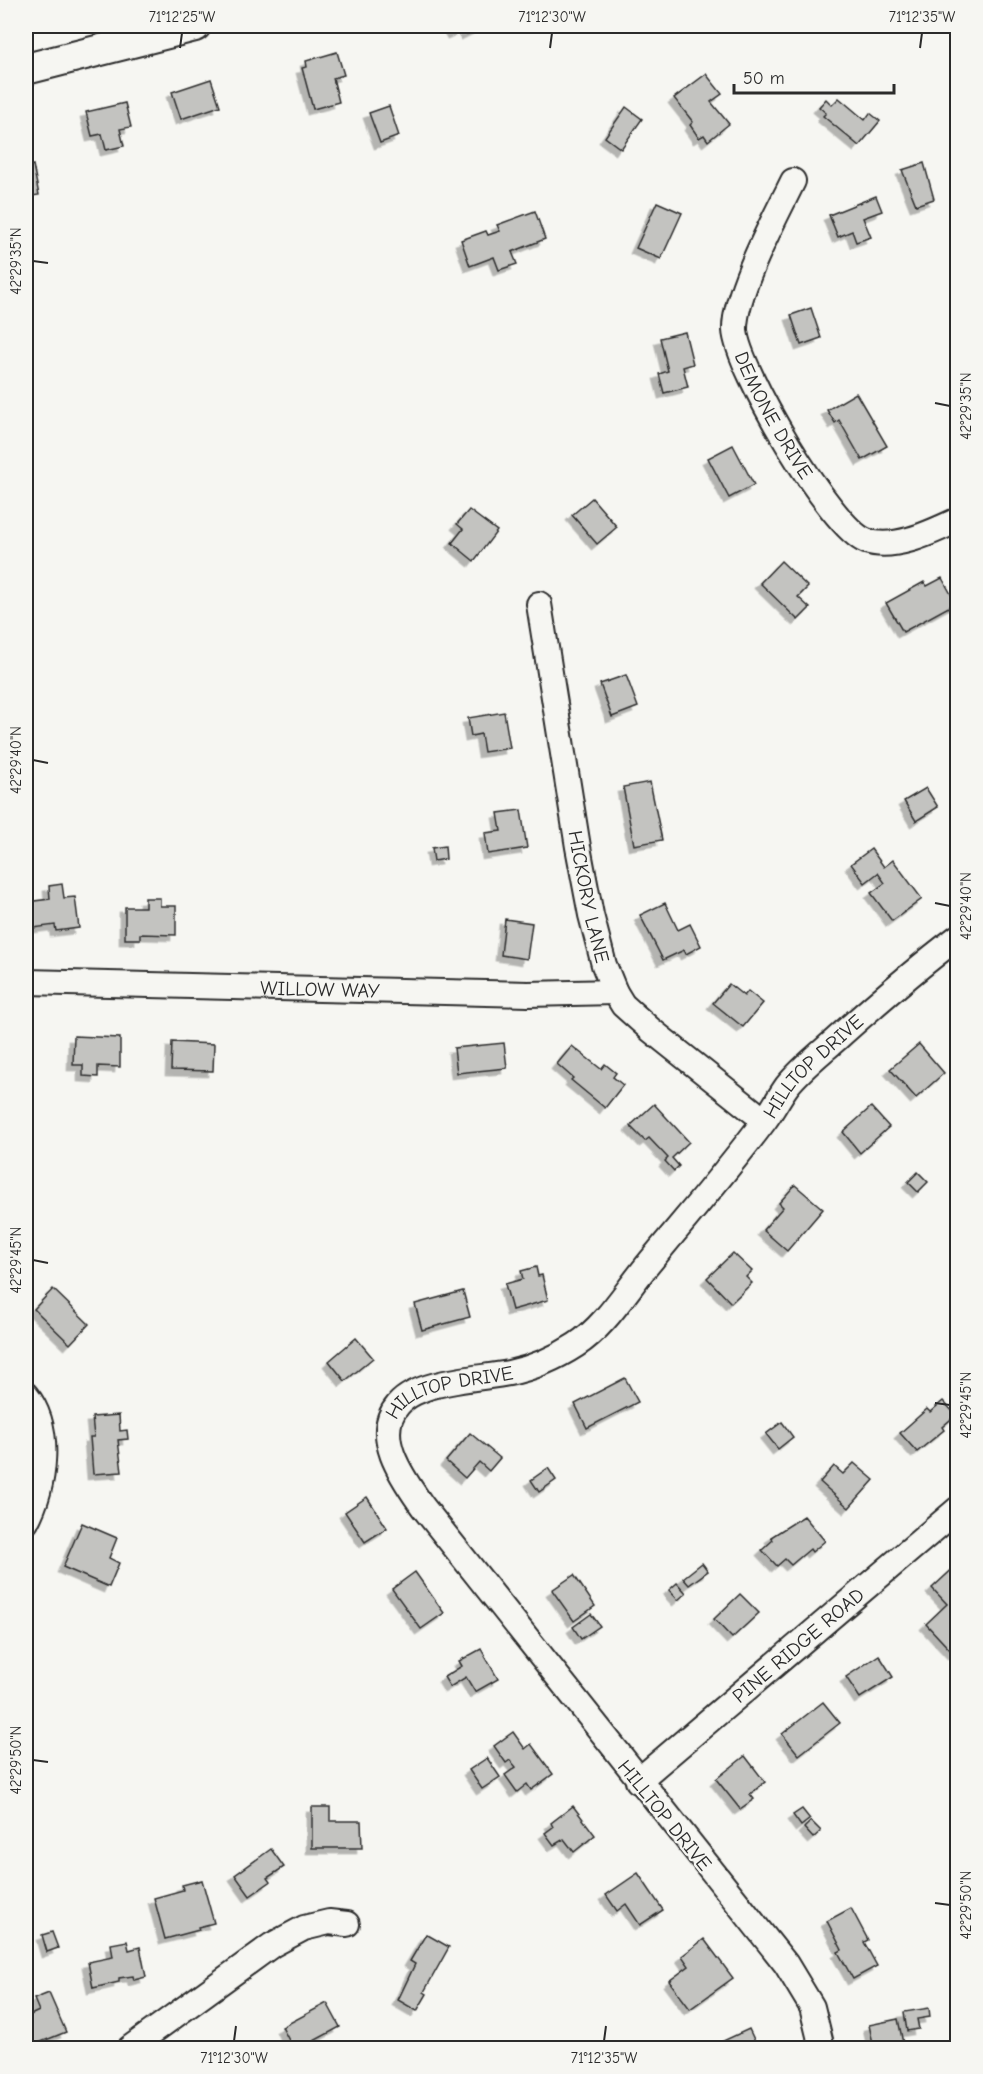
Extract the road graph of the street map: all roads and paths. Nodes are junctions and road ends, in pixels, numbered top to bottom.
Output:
1 (195, 26) edge
2 (26, 69) edge
3 (793, 181) dead end
4 (957, 520) edge
5 (539, 604) dead end
6 (957, 937) edge
7 (26, 982) edge
8 (615, 992) junction
9 (764, 1120) junction
10 (26, 1395) edge
11 (957, 1509) edge
12 (26, 1522) edge
13 (638, 1781) junction
14 (347, 1924) dead end
15 (130, 2049) edge
16 (822, 2049) edge

1 - 2 street
3 - 4 street, DEMONE DRIVE
5 - 8 street, HICKORY LANE
6 - 9 street, HILLTOP DRIVE
7 - 8 street, WILLOW WAY
8 - 9 street, HICKORY LANE
9 - 13 street, HILLTOP DRIVE
10 - 12 street
11 - 13 street, PINE RIDGE ROAD
13 - 16 street, HILLTOP DRIVE
14 - 15 street

